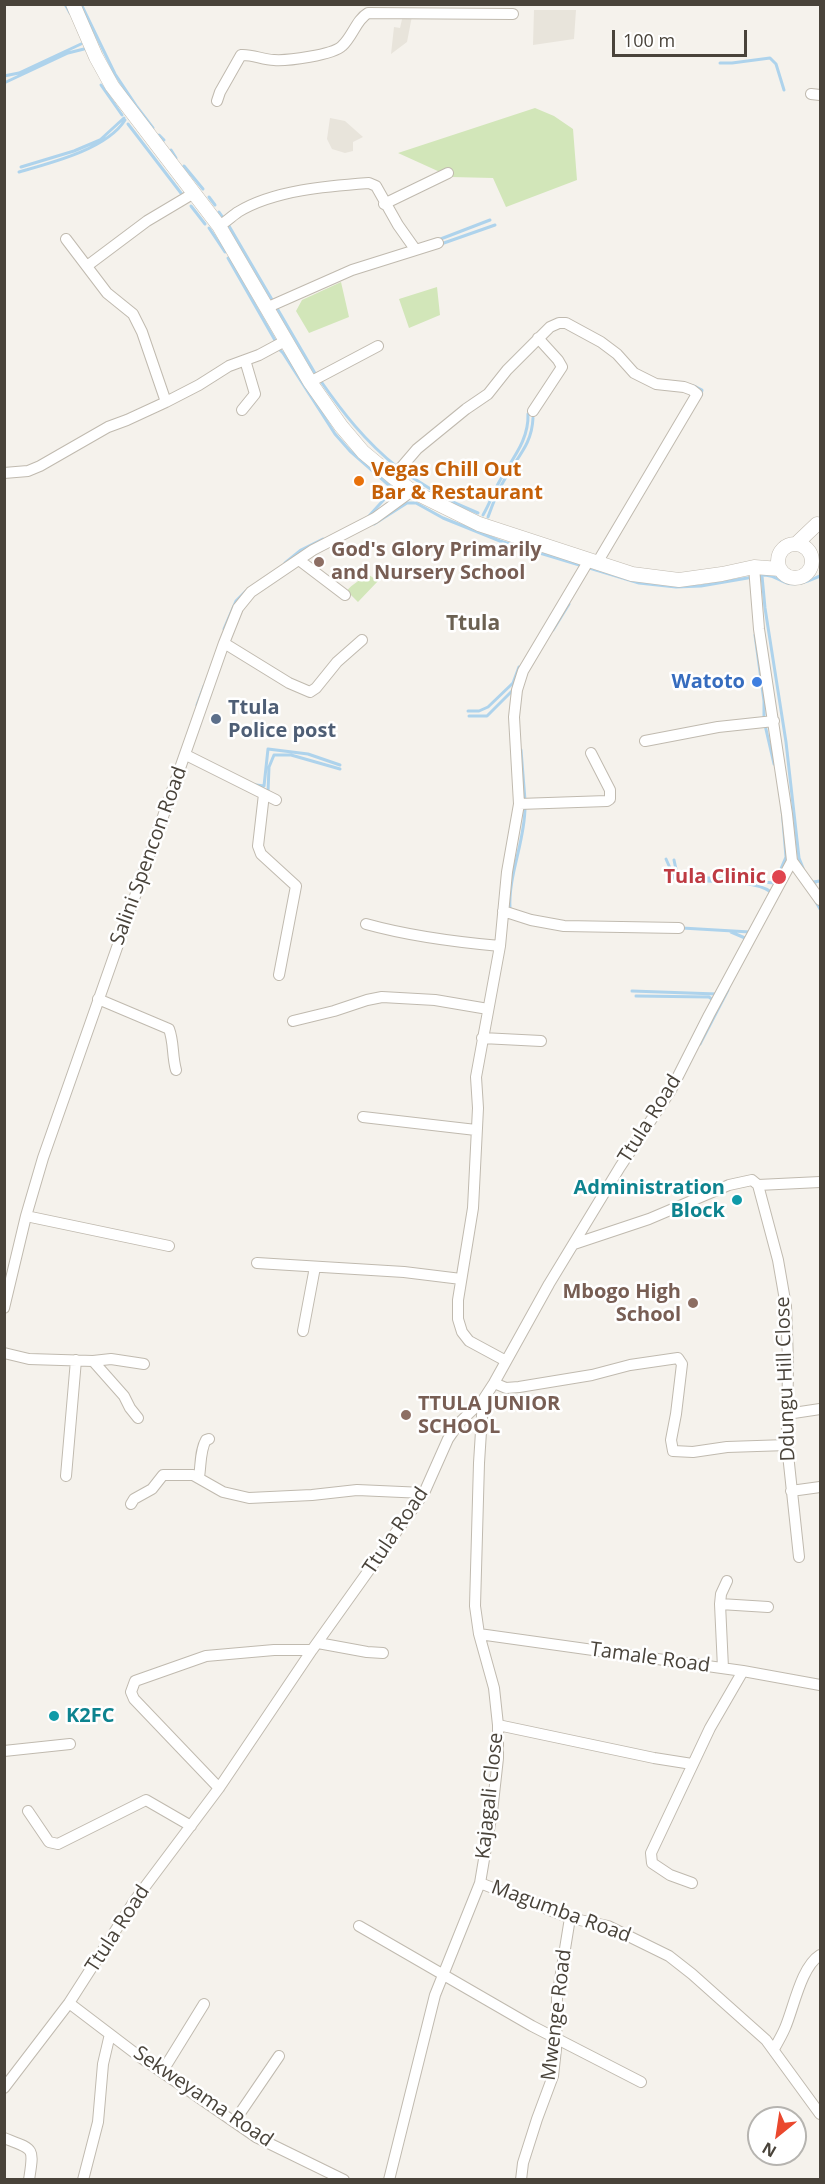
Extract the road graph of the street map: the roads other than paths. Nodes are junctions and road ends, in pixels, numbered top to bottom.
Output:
1 (73, 4) edge
2 (513, 14) dead end
3 (218, 101) dead end
4 (448, 173) dead end
5 (194, 193) junction
6 (384, 204) junction
7 (219, 226) junction
8 (66, 239) dead end
9 (438, 243) dead end
10 (415, 249) junction
11 (87, 266) junction
12 (266, 308) junction
13 (538, 338) junction
14 (285, 342) junction
15 (378, 346) dead end
16 (245, 360) junction
17 (310, 382) junction
18 (166, 402) junction
19 (242, 410) dead end
20 (533, 411) dead end
21 (4, 473) edge
22 (393, 477) junction
23 (412, 491) junction
24 (819, 522) edge
25 (809, 553) edge
26 (299, 560) junction
27 (593, 561) junction
28 (779, 563) junction
29 (755, 567) junction
30 (814, 571) edge
31 (345, 595) dead end
32 (362, 640) dead end
33 (224, 643) junction
34 (774, 721) junction
35 (645, 741) dead end
36 (591, 753) dead end
37 (186, 755) junction
38 (264, 794) junction
39 (276, 800) dead end
40 (519, 804) junction
41 (792, 861) junction
42 (820, 900) edge
43 (503, 911) junction
44 (366, 924) dead end
45 (679, 928) dead end
46 (500, 946) junction
47 (279, 975) dead end
48 (98, 999) junction
49 (488, 1010) junction
50 (293, 1021) dead end
51 (482, 1038) junction
52 (541, 1041) dead end
53 (177, 1070) dead end
54 (363, 1117) dead end
55 (476, 1130) junction
56 (820, 1182) edge
57 (758, 1185) junction
58 (26, 1215) junction
59 (574, 1244) junction
60 (169, 1246) dead end
61 (257, 1263) dead end
62 (315, 1267) junction
63 (461, 1279) junction
64 (4, 1308) edge
65 (303, 1331) dead end
66 (4, 1353) edge
67 (76, 1360) junction
68 (93, 1361) junction
69 (506, 1361) junction
70 (144, 1364) dead end
71 (494, 1383) junction
72 (483, 1400) junction
73 (820, 1409) edge
74 (787, 1414) junction
75 (138, 1418) dead end
76 (209, 1439) dead end
77 (787, 1445) junction
78 (66, 1476) dead end
79 (199, 1477) junction
80 (820, 1487) edge
81 (791, 1491) junction
82 (424, 1493) junction
83 (131, 1504) dead end
84 (798, 1557) dead end
85 (727, 1581) dead end
86 (720, 1604) junction
87 (768, 1607) dead end
88 (479, 1634) junction
89 (315, 1646) junction
90 (383, 1653) dead end
91 (723, 1668) junction
92 (742, 1671) junction
93 (820, 1685) edge
94 (498, 1725) junction
95 (70, 1744) dead end
96 (4, 1751) edge
97 (692, 1764) junction
98 (219, 1788) junction
99 (28, 1811) dead end
100 (190, 1826) junction
101 (480, 1883) junction
102 (692, 1883) dead end
103 (570, 1918) junction
104 (359, 1926) dead end
105 (820, 1955) edge
106 (442, 1975) junction
107 (69, 2003) junction
108 (204, 2004) dead end
109 (110, 2034) junction
110 (556, 2038) junction
111 (774, 2049) junction
112 (279, 2056) dead end
113 (162, 2072) junction
114 (640, 2082) dead end
115 (4, 2088) edge
116 (820, 2114) edge
117 (234, 2122) junction
118 (4, 2138) edge
119 (29, 2180) edge
120 (83, 2180) edge
121 (344, 2180) edge
122 (389, 2180) edge
123 (521, 2180) edge

1 - 5 street
2 - 3 street
4 - 6 street
5 - 7 street
5 - 11 street
6 - 7 street
6 - 10 street
7 - 12 street
8 - 11 street
9 - 10 street
10 - 12 street
11 - 18 street
12 - 14 street
13 - 20 street
13 - 22 street
13 - 27 street
14 - 16 street
14 - 17 street
15 - 17 street
16 - 18 street
16 - 19 street
17 - 22 street
18 - 21 street
22 - 23 street
23 - 26 street, Salini Spencon Road
23 - 27 street
24 - 25 street
25 - 28 street
25 - 30 street
26 - 31 street
26 - 33 street, Salini Spencon Road
27 - 29 street
27 - 40 street
28 - 29 street
28 - 30 street
29 - 34 street
32 - 33 street
33 - 37 street, Salini Spencon Road
34 - 35 street
34 - 41 street
36 - 40 street
37 - 38 street
37 - 48 street, Salini Spencon Road
38 - 39 street
38 - 47 street
40 - 43 street
41 - 42 street
41 - 59 street, Ttula Road
43 - 45 street
43 - 46 street
44 - 46 street
46 - 49 street
48 - 53 street
48 - 58 street, Salini Spencon Road
49 - 50 street
49 - 51 street
51 - 52 street
51 - 55 street
54 - 55 street
55 - 63 street
56 - 57 street
57 - 59 street
57 - 74 street, Ddungu Hill Close
58 - 60 street
58 - 64 street, Salini Spencon Road
59 - 69 street, Ttula Road
61 - 62 street
62 - 63 street
62 - 65 street
63 - 69 street
66 - 67 street
67 - 68 street
67 - 78 street
68 - 70 street
68 - 75 street
69 - 71 street, Ttula Road
71 - 72 street, Ttula Road
71 - 77 street
72 - 82 street, Ttula Road
72 - 88 street, Kajagali Close
73 - 74 street
74 - 77 street, Ddungu Hill Close
76 - 79 street
77 - 81 street, Ddungu Hill Close
79 - 82 street
79 - 83 street
80 - 81 street
81 - 84 street, Ddungu Hill Close
82 - 89 street, Ttula Road
85 - 86 street
86 - 87 street
86 - 91 street
88 - 91 street, Tamale Road
88 - 94 street, Kajagali Close
89 - 90 street
89 - 98 street, Ttula Road
89 - 98 street
91 - 92 street, Tamale Road
92 - 93 street, Tamale Road
92 - 97 street
94 - 97 street
94 - 101 street, Kajagali Close
95 - 96 street
97 - 102 street
98 - 100 street, Ttula Road
99 - 100 street
100 - 107 street, Ttula Road
101 - 103 street, Magumba Road
101 - 106 street, Kajagali Close
103 - 110 street, Mwenge Road
103 - 111 street, Magumba Road
104 - 106 street
105 - 111 street
106 - 110 street
106 - 122 street, Kajagali Close
107 - 109 street, Sekweyama Road
107 - 115 street, Ttula Road
108 - 113 street
109 - 113 street, Sekweyama Road
109 - 120 street
110 - 114 street
110 - 123 street, Mwenge Road
111 - 116 street, Magumba Road
112 - 117 street
113 - 117 street, Sekweyama Road
117 - 121 street, Sekweyama Road
118 - 119 street

